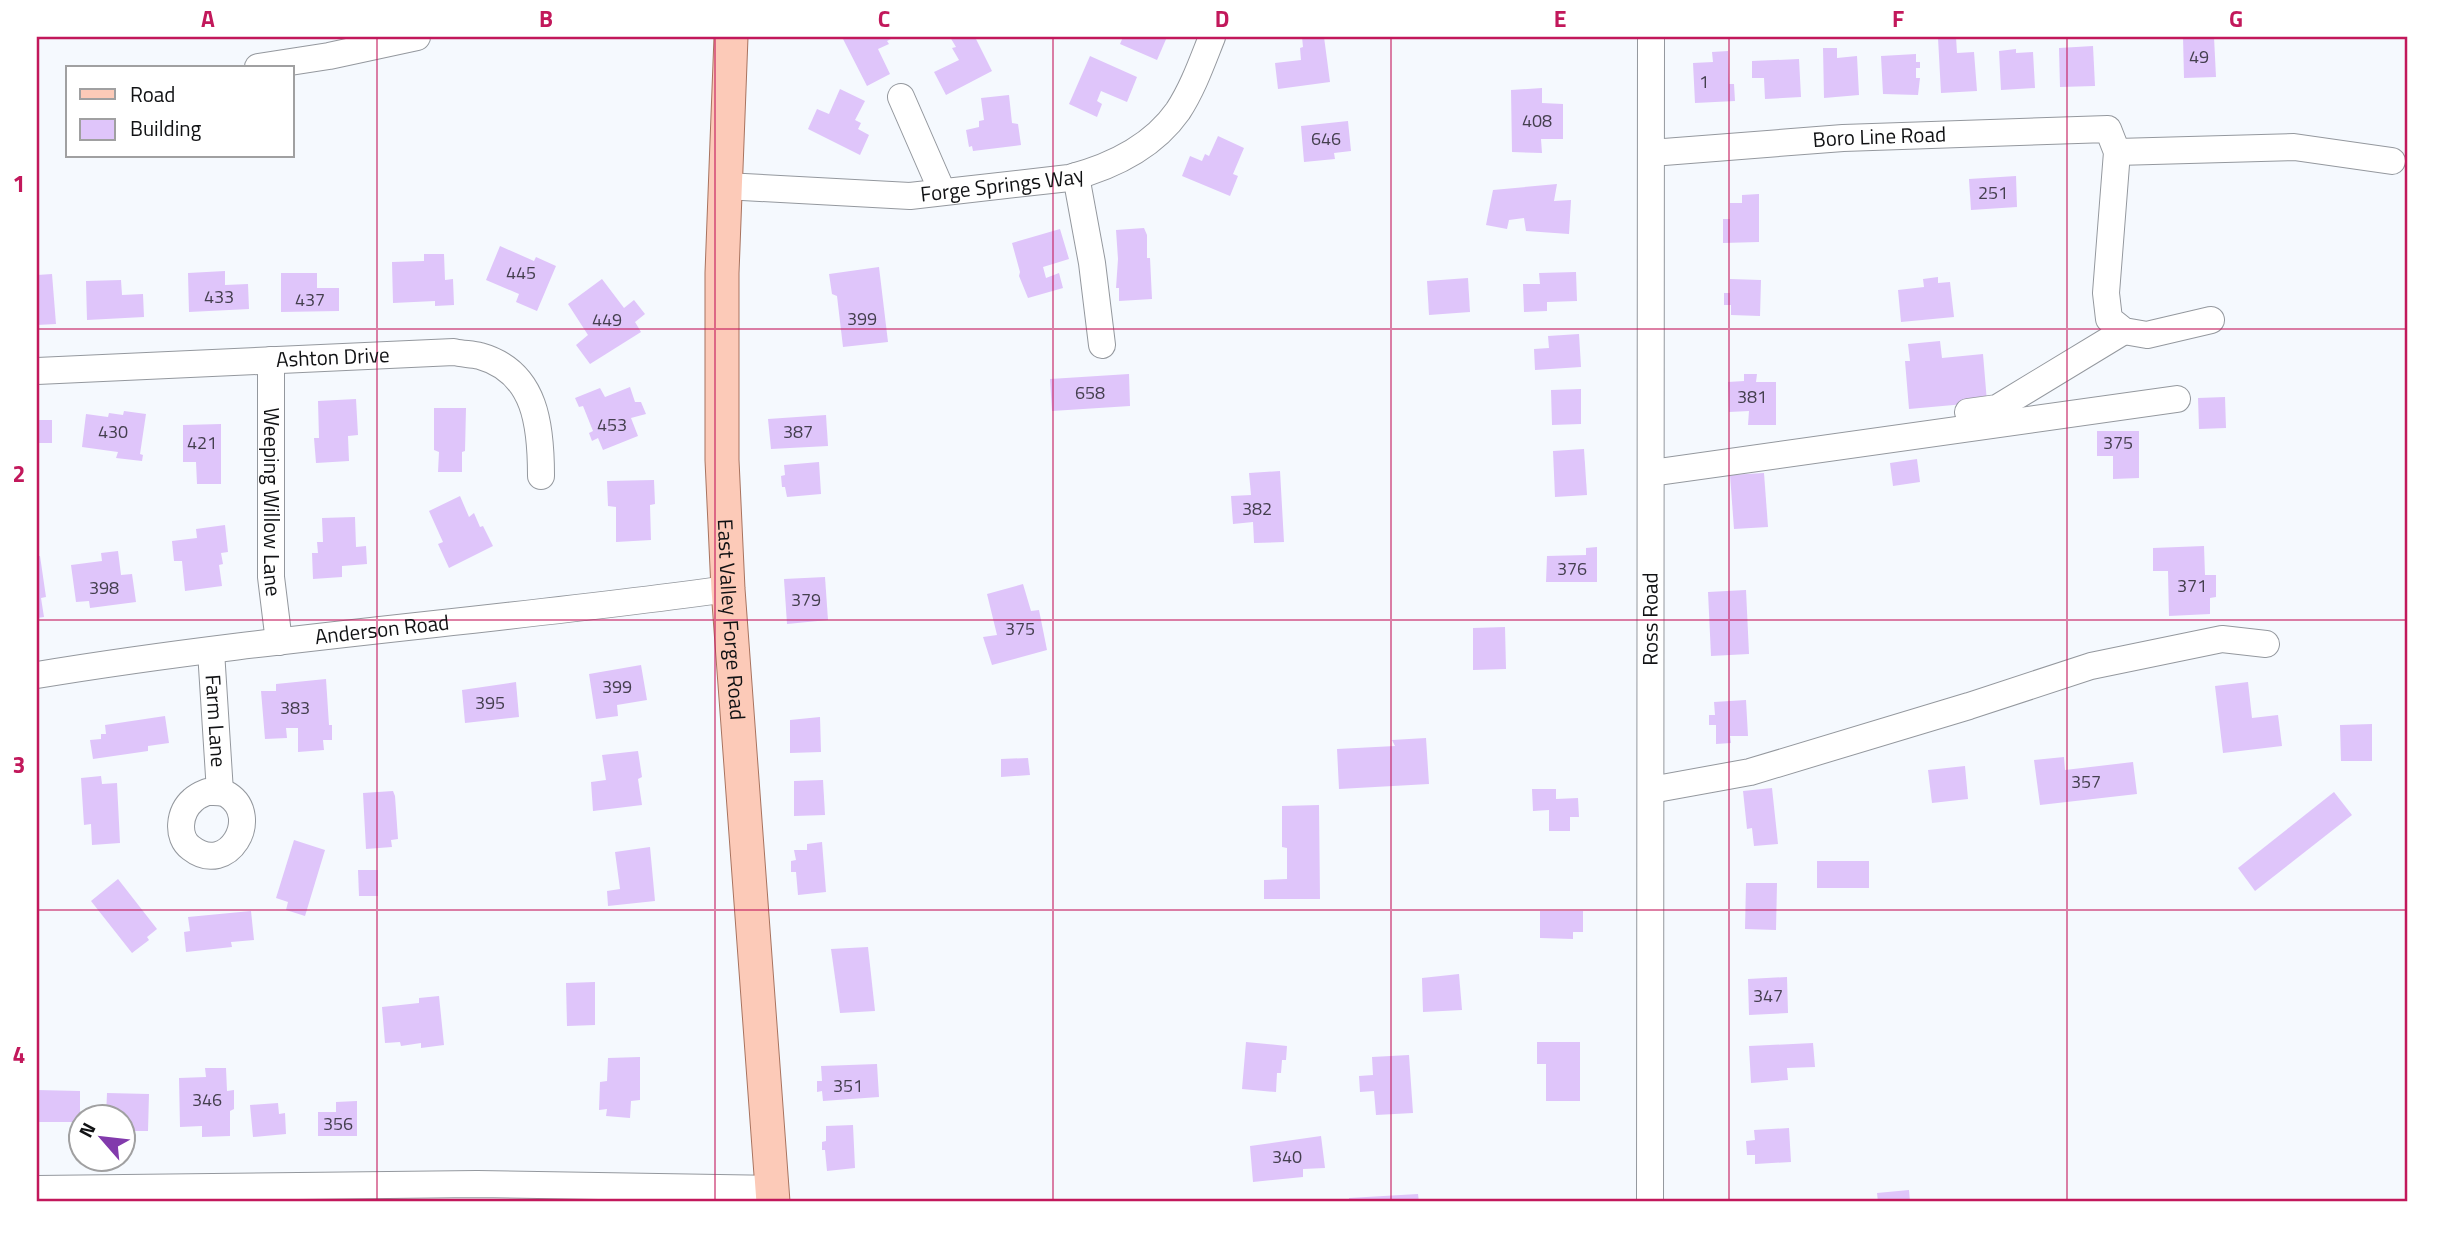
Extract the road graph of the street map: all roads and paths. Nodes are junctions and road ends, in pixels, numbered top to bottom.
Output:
1 (417, 37) edge
2 (1212, 37) edge
3 (1651, 37) edge
4 (731, 44) edge
5 (264, 66) edge
6 (901, 97) dead end
7 (2113, 141) junction
8 (1651, 153) junction
9 (2392, 161) dead end
10 (1076, 176) junction
11 (725, 186) junction
12 (942, 191) junction
13 (2211, 320) dead end
14 (2124, 331) junction
15 (1102, 345) dead end
16 (271, 360) junction
17 (37, 371) edge
18 (2177, 398) dead end
19 (1651, 465) junction
20 (541, 476) dead end
21 (728, 589) junction
22 (279, 642) junction
23 (2266, 644) dead end
24 (211, 651) junction
25 (37, 675) edge
26 (1651, 790) junction
27 (220, 792) dead end
28 (37, 1189) edge
29 (477, 1193) edge
30 (160, 1195) edge
31 (624, 1195) edge
32 (772, 1196) edge
33 (1650, 1202) edge

1 - 5 street
2 - 10 street, Forge Springs Way
3 - 8 street, Ross Road
4 - 11 main road, East Valley Forge Road
6 - 12 street
7 - 8 street, Boro Line Road
7 - 9 street, Boro Line Road
7 - 14 street
8 - 19 street, Ross Road
10 - 12 street, Forge Springs Way
10 - 15 street
11 - 12 street, Forge Springs Way
11 - 21 main road, East Valley Forge Road
13 - 14 street
14 - 19 street
16 - 17 street, Ashton Drive
16 - 20 street, Ashton Drive
16 - 22 street, Weeping Willow Lane
18 - 19 street
19 - 26 street, Ross Road
21 - 22 street, Anderson Road
21 - 32 main road, East Valley Forge Road
22 - 24 street, Anderson Road
23 - 26 street
24 - 25 street, Anderson Road
24 - 27 street, Farm Lane
26 - 33 street, Ross Road
28 - 30 street
29 - 30 street
29 - 31 street
31 - 32 street

